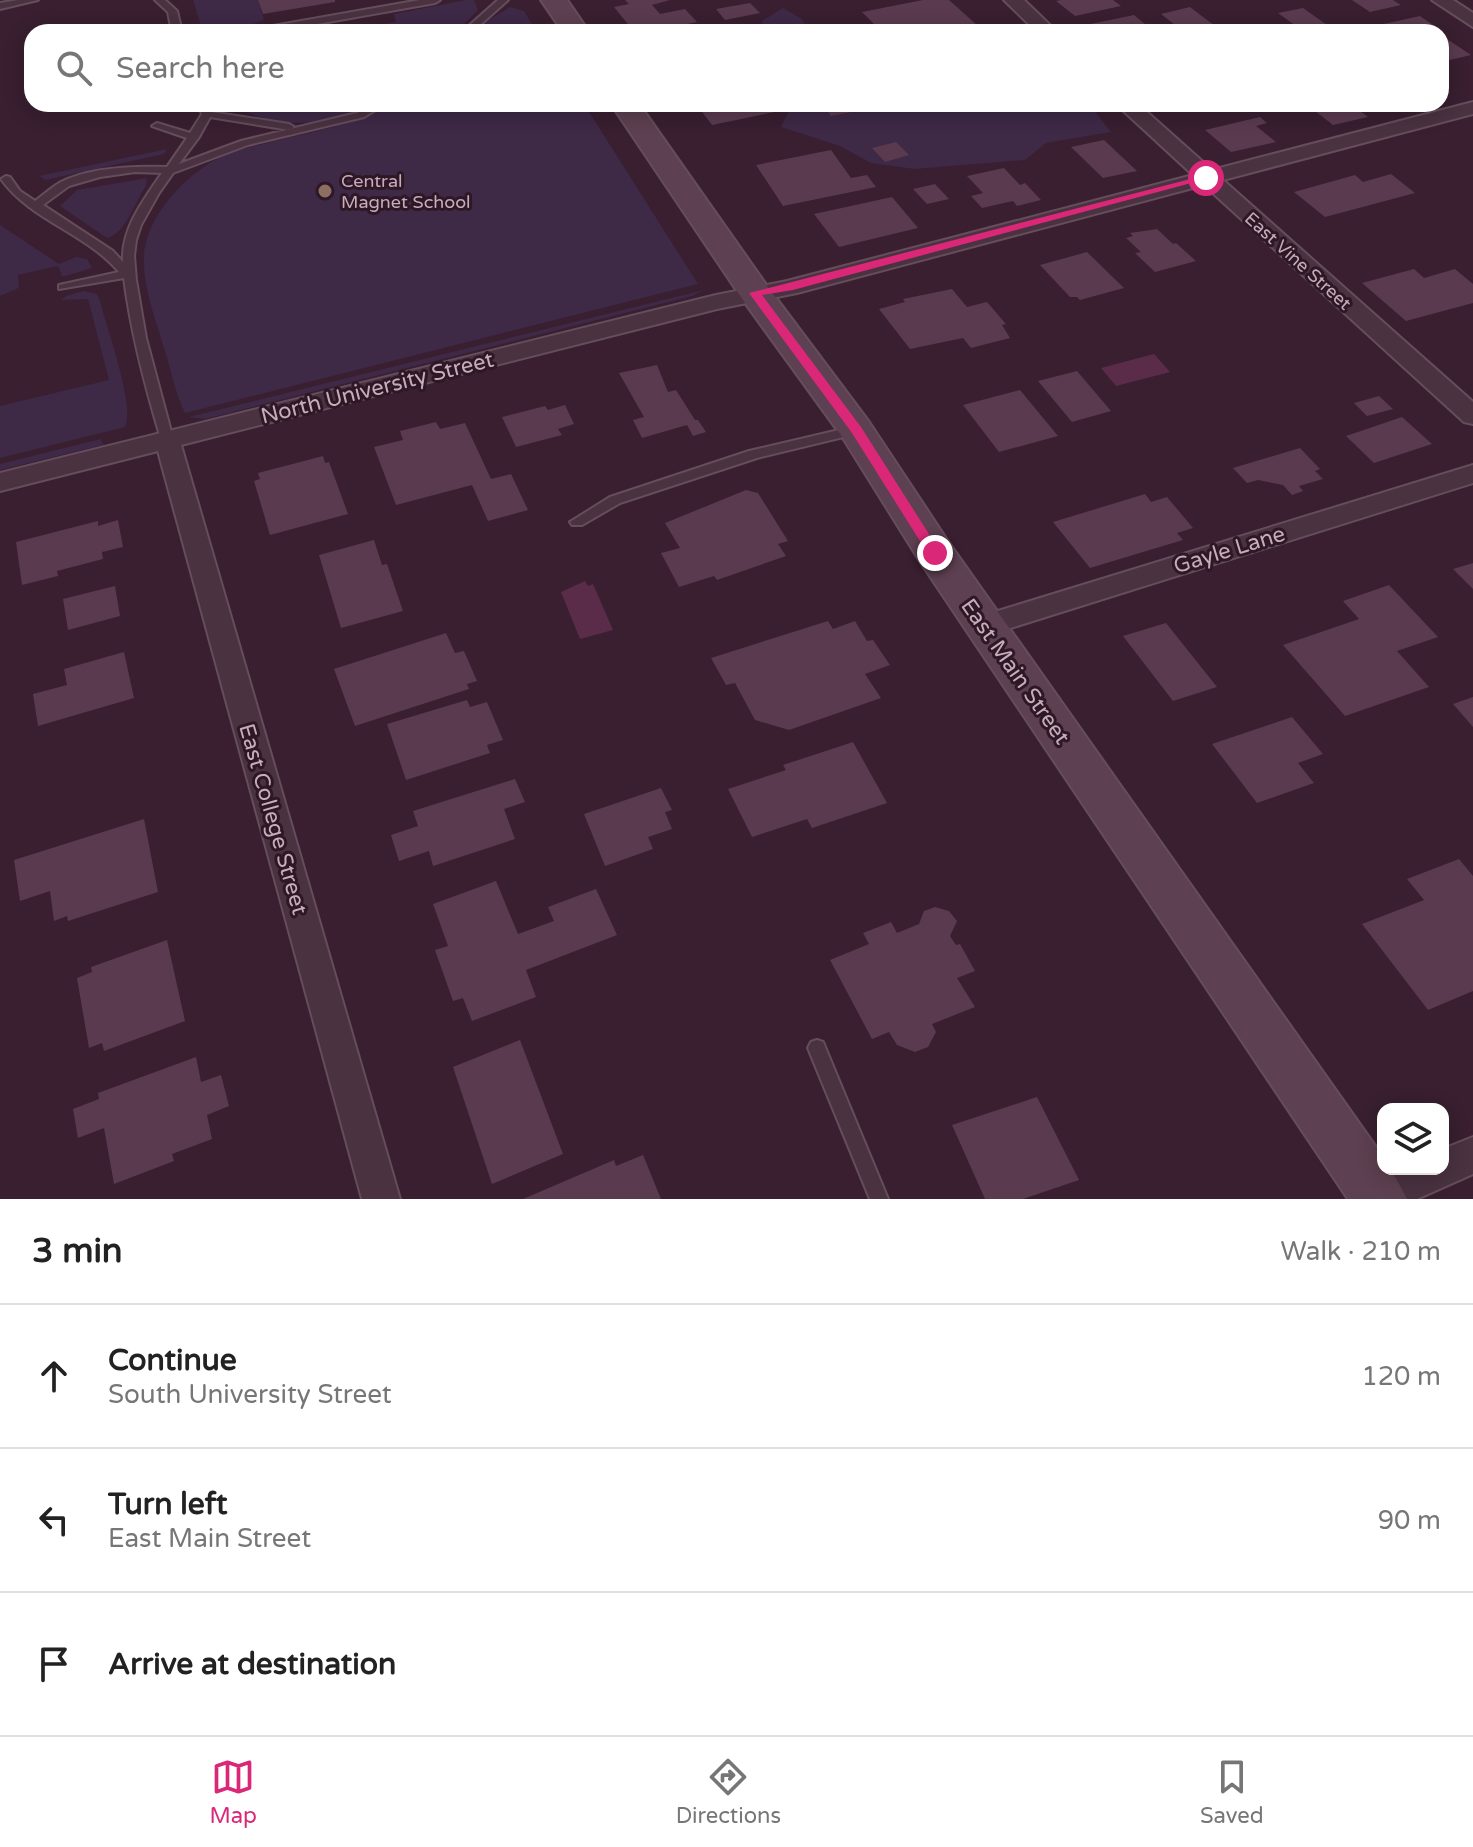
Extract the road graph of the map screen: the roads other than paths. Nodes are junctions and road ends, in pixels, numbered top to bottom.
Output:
1 (33, 0) edge
2 (160, 0) edge
3 (435, 0) edge
4 (503, 0) edge
5 (554, 0) edge
6 (1013, 0) edge
7 (1441, 0) edge
8 (0, 6) edge
9 (1473, 21) edge
10 (175, 24) edge
11 (301, 24) edge
12 (476, 24) edge
13 (570, 24) edge
14 (1039, 24) edge
15 (1473, 108) edge
16 (204, 112) edge
17 (216, 112) edge
18 (365, 112) edge
19 (631, 112) edge
20 (1135, 112) edge
21 (157, 126) dead end
22 (318, 127) junction
23 (194, 137) junction
24 (173, 170) junction
25 (1206, 178) junction
26 (6, 179) dead end
27 (16, 193) junction
28 (0, 197) edge
29 (35, 206) junction
30 (127, 274) junction
31 (63, 287) dead end
32 (755, 293) junction
33 (1473, 416) edge
34 (856, 430) junction
35 (167, 439) junction
36 (1473, 474) edge
37 (0, 482) edge
38 (577, 522) dead end
39 (985, 625) junction
40 (817, 1048) dead end
41 (1473, 1155) edge
42 (1449, 1166) edge
43 (1429, 1175) edge
44 (1377, 1198) edge
45 (381, 1199) edge
46 (879, 1199) edge

1 - 8 lane
2 - 10 lane
3 - 11 lane
4 - 12 lane
5 - 13 street
6 - 14 street
7 - 9 street
15 - 25 street, North University Street
16 - 23 lane
17 - 22 lane
18 - 22 lane
19 - 32 street, East Main Street
20 - 25 street, East Vine Street
21 - 23 lane
22 - 24 lane
23 - 24 lane
24 - 29 lane
24 - 30 lane
25 - 32 street, North University Street
25 - 33 street, East Vine Street
26 - 27 lane
27 - 28 lane
27 - 29 lane
29 - 30 lane
30 - 31 lane
30 - 35 lane
32 - 34 street, East Main Street
32 - 35 street, North University Street
34 - 38 lane
34 - 39 street, East Main Street
35 - 37 street, North University Street
35 - 45 street, East College Street
36 - 39 street, Gayle Lane
39 - 44 street, East Main Street
40 - 46 lane
41 - 42 street
43 - 44 street

